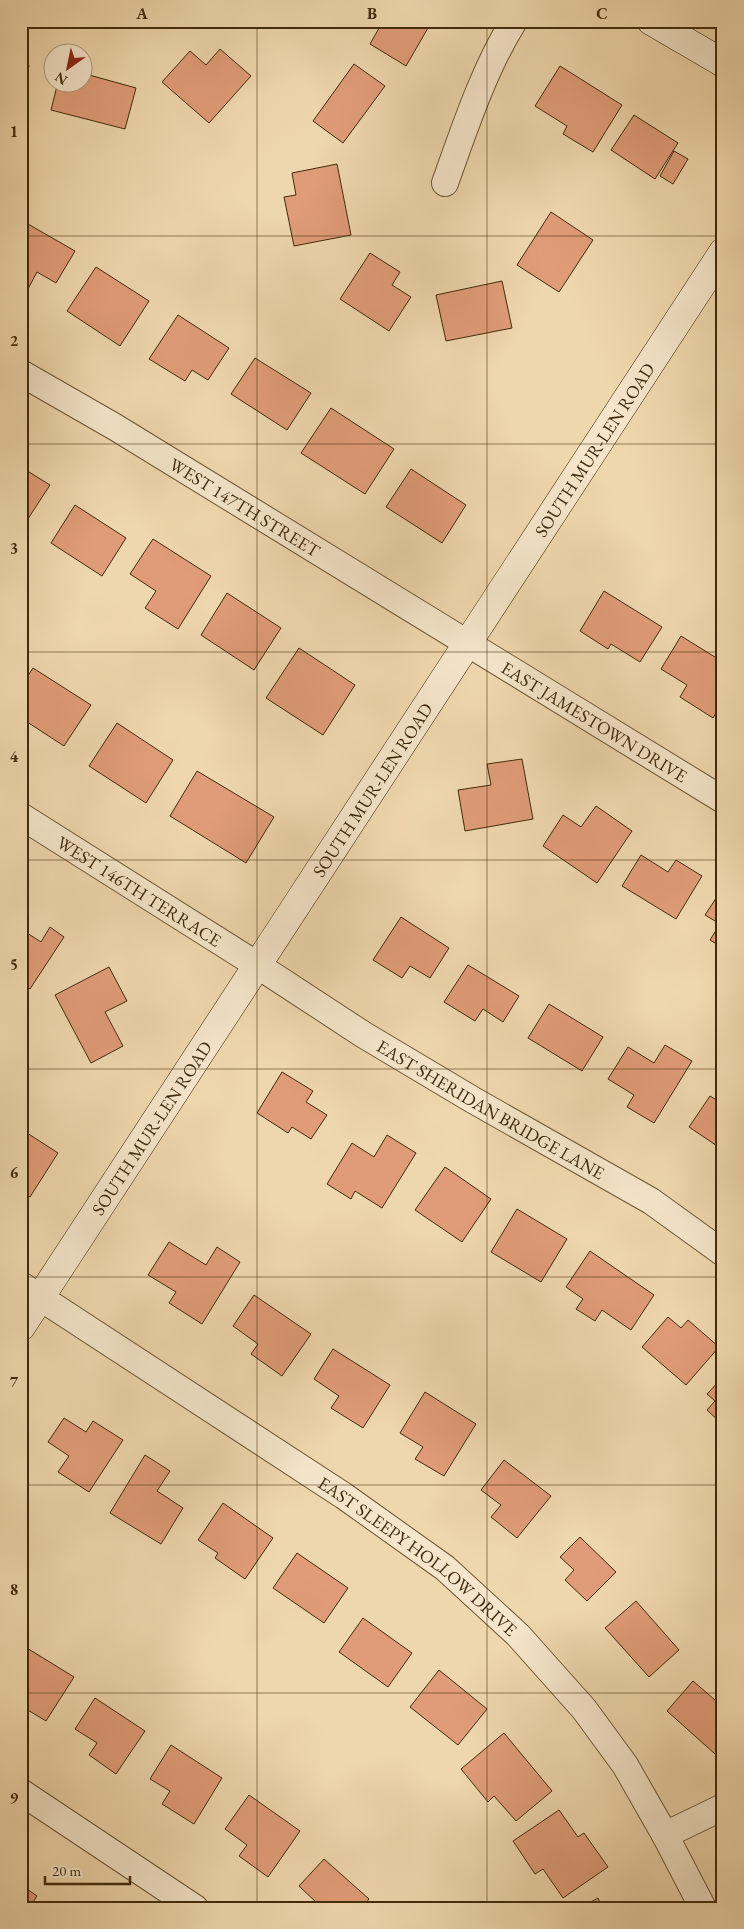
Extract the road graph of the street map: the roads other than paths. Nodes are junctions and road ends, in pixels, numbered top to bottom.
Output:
1 (514, 21) edge
2 (651, 21) edge
3 (723, 63) edge
4 (445, 183) dead end
5 (723, 252) edge
6 (21, 374) edge
7 (467, 643) junction
8 (723, 800) edge
9 (21, 816) edge
10 (258, 965) junction
11 (723, 1253) edge
12 (31, 1291) edge
13 (21, 1327) edge
14 (21, 1792) edge
15 (723, 1807) edge
16 (665, 1835) junction
17 (195, 1908) edge
18 (703, 1908) edge

1 - 4 street
2 - 3 main road
5 - 7 main road, SOUTH MUR-LEN ROAD
6 - 7 street, WEST 147TH STREET
7 - 8 street, EAST JAMESTOWN DRIVE
7 - 10 main road, SOUTH MUR-LEN ROAD
9 - 10 street, WEST 146TH TERRACE
10 - 11 street, EAST SHERIDAN BRIDGE LANE
10 - 12 main road, SOUTH MUR-LEN ROAD
12 - 13 main road, SOUTH MUR-LEN ROAD
12 - 16 street, EAST SLEEPY HOLLOW DRIVE
14 - 17 street
15 - 16 street
16 - 18 street, EAST SLEEPY HOLLOW DRIVE

